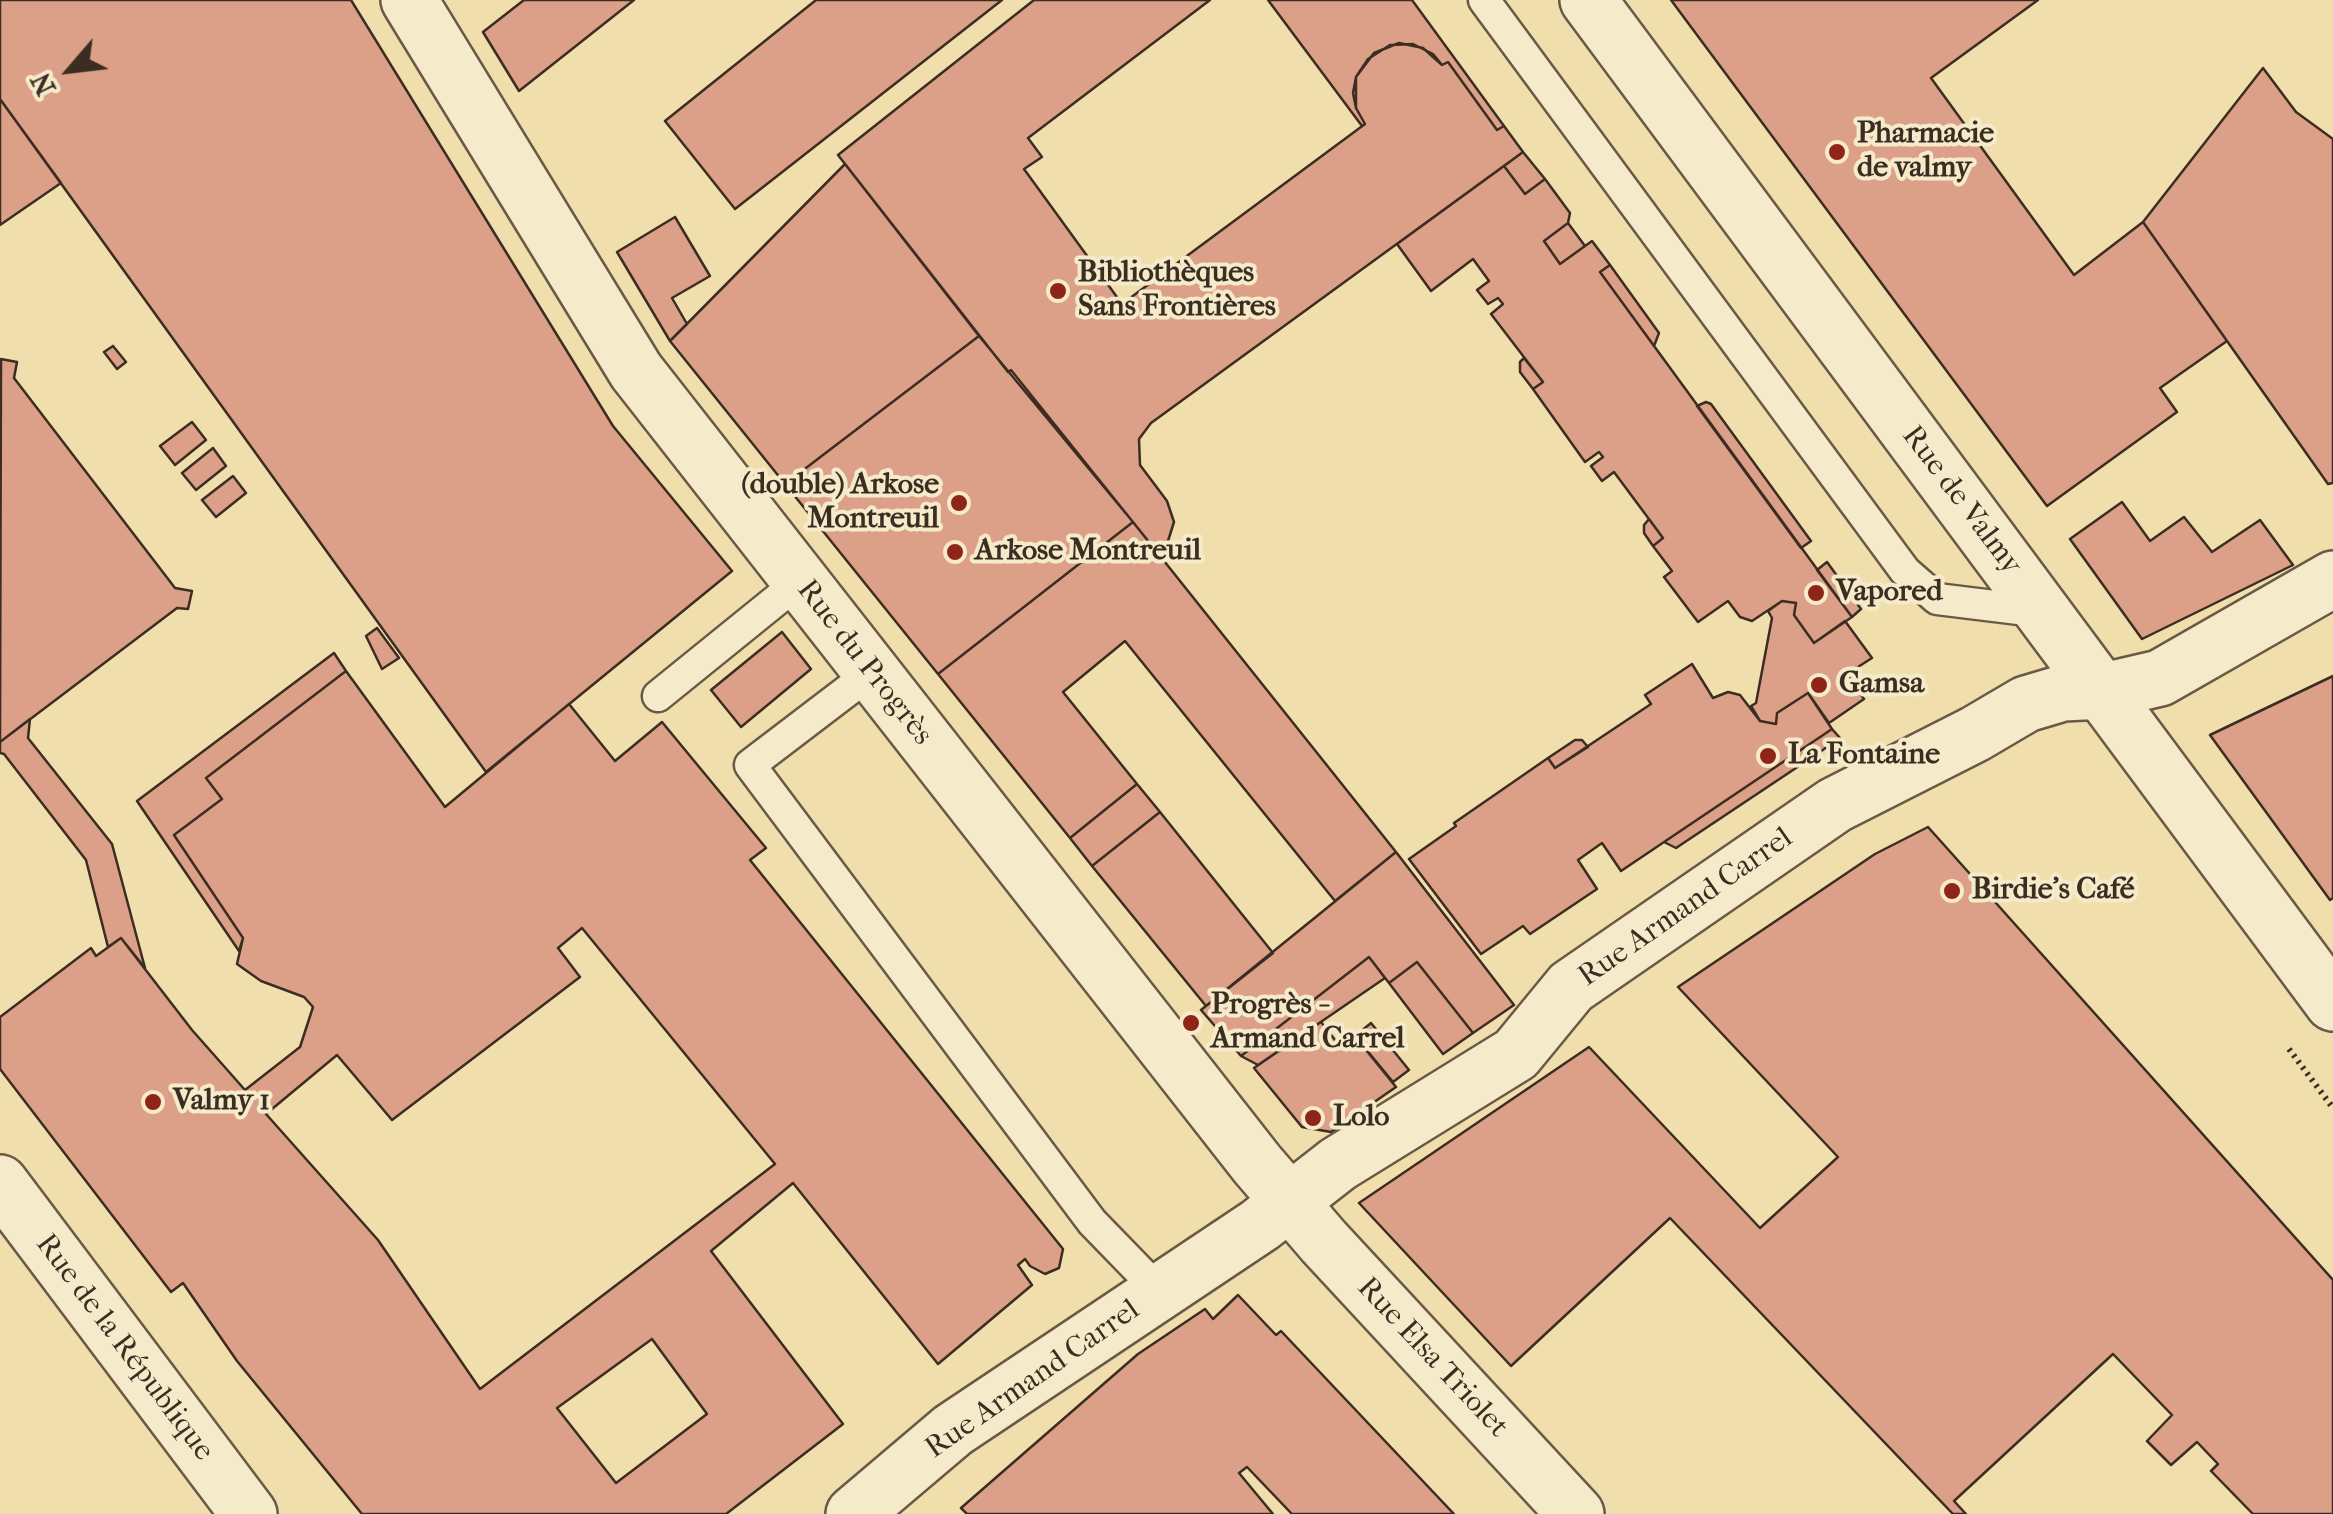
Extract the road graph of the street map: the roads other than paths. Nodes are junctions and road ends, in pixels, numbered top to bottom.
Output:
1 (408, 0) edge
2 (1484, 0) edge
3 (1588, 0) edge
4 (2333, 579) edge
5 (800, 582) junction
6 (2043, 612) junction
7 (872, 672) junction
8 (2104, 691) junction
9 (658, 696) dead end
10 (2333, 1003) edge
11 (0, 1183) edge
12 (1291, 1200) junction
13 (1160, 1292) junction
14 (249, 1514) edge
15 (854, 1514) edge
16 (1576, 1514) edge

1 - 5 street, Rue du Progrès
2 - 6 lane
3 - 6 street, Rue de Valmy
4 - 8 street, Rue Armand Carrel
5 - 7 street, Rue du Progrès
5 - 9 lane
6 - 8 street, Rue de Valmy
7 - 12 street, Rue du Progrès
7 - 13 lane
8 - 10 street, Rue de Valmy
8 - 12 street, Rue Armand Carrel
11 - 14 street, Rue de la République
12 - 13 street, Rue Armand Carrel
12 - 16 street, Rue Elsa Triolet
13 - 15 street, Rue Armand Carrel

